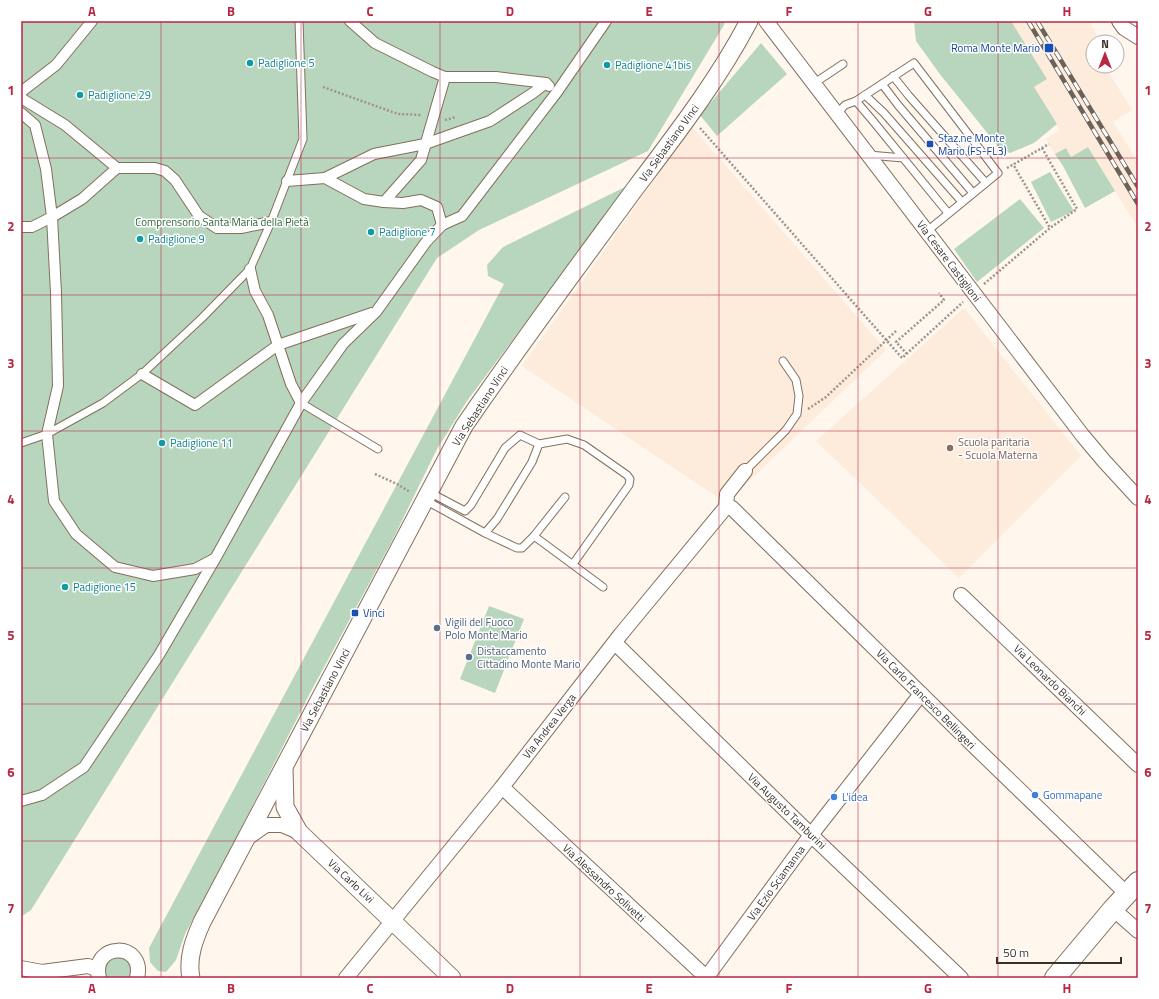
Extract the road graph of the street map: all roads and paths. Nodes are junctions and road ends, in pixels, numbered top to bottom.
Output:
1 (92, 21) edge
2 (299, 21) edge
3 (350, 21) edge
4 (606, 21) edge
5 (749, 21) edge
6 (766, 21) edge
7 (1119, 21) edge
8 (1138, 37) edge
9 (843, 64) dead end
10 (893, 76) junction
11 (445, 77) junction
12 (546, 83) junction
13 (814, 84) junction
14 (882, 84) junction
15 (323, 87) dead end
16 (21, 92) edge
17 (557, 92) junction
18 (865, 95) junction
19 (21, 98) edge
20 (856, 101) junction
21 (21, 113) edge
22 (837, 114) junction
23 (689, 116) junction
24 (427, 117) dead end
25 (458, 117) dead end
26 (441, 121) dead end
27 (426, 144) junction
28 (1049, 144) dead end
29 (1042, 148) junction
30 (870, 155) junction
31 (903, 158) junction
32 (1013, 164) junction
33 (117, 168) junction
34 (998, 173) junction
35 (325, 178) junction
36 (287, 181) junction
37 (986, 183) junction
38 (973, 193) junction
39 (384, 202) junction
40 (962, 202) junction
41 (948, 213) junction
42 (52, 218) junction
43 (272, 222) junction
44 (442, 226) junction
45 (21, 227) edge
46 (1050, 228) junction
47 (926, 232) junction
48 (250, 269) junction
49 (982, 285) dead end
50 (939, 293) dead end
51 (968, 299) dead end
52 (376, 312) junction
53 (896, 331) dead end
54 (886, 341) junction
55 (278, 345) junction
56 (907, 354) junction
57 (783, 361) dead end
58 (142, 374) junction
59 (301, 403) junction
60 (797, 414) junction
61 (47, 434) junction
62 (21, 443) edge
63 (539, 444) junction
64 (378, 449) dead end
65 (745, 471) joint
66 (375, 474) dead end
67 (397, 484) dead end
68 (427, 496) junction
69 (565, 497) dead end
70 (1138, 498) edge
71 (726, 507) junction
72 (485, 533) junction
73 (534, 536) junction
74 (215, 559) junction
75 (573, 564) junction
76 (603, 587) dead end
77 (961, 595) dead end
78 (615, 643) junction
79 (921, 694) junction
80 (1138, 765) edge
81 (284, 767) junction
82 (502, 787) junction
83 (21, 801) edge
84 (299, 832) junction
85 (811, 835) junction
86 (245, 840) junction
87 (1133, 888) edge
88 (1114, 909) junction
89 (392, 920) junction
90 (1138, 931) edge
91 (21, 968) edge
92 (98, 973) edge
93 (190, 977) edge
94 (137, 978) edge
95 (346, 978) edge
96 (452, 978) edge
97 (706, 978) edge
98 (961, 978) edge
99 (1056, 978) edge

1 - 16 street
2 - 36 lane
3 - 11 street
4 - 17 street
5 - 23 street, Via Sebastiano Vinci
6 - 13 street, Via Cesare Castiglioni
7 - 8 street
9 - 13 lane
10 - 14 lane
10 - 34 lane
10 - 37 lane
11 - 12 street
11 - 27 street
12 - 17 street
12 - 27 street
13 - 22 street, Via Cesare Castiglioni
14 - 18 lane
14 - 38 lane
15 - 24 path
17 - 44 street
18 - 20 lane
18 - 40 lane
19 - 33 street
20 - 22 lane
20 - 31 lane
21 - 42 street
22 - 30 street, Via Cesare Castiglioni
23 - 54 path
23 - 68 street, Via Sebastiano Vinci
25 - 26 path
27 - 35 street
27 - 39 street
28 - 29 path
29 - 32 path
29 - 46 path
30 - 31 lane
30 - 47 street, Via Cesare Castiglioni
31 - 41 lane
32 - 34 path
32 - 46 path
33 - 42 street
33 - 43 street
34 - 37 lane
35 - 36 street
35 - 39 street
36 - 43 lane
37 - 38 lane
38 - 40 lane
39 - 44 street
40 - 41 lane
41 - 47 lane
42 - 45 street
42 - 61 street
43 - 48 lane
44 - 52 street
46 - 49 path
47 - 70 street, Via Cesare Castiglioni
48 - 55 street
48 - 58 lane
50 - 56 path
51 - 56 path
52 - 55 street
52 - 59 street
53 - 54 path
54 - 56 path
54 - 60 path
55 - 58 street
55 - 59 street
57 - 60 lane
58 - 61 lane
59 - 64 lane
59 - 74 street
60 - 65 lane
61 - 62 lane
61 - 74 street
63 - 68 lane
63 - 72 lane
63 - 75 lane
65 - 71 street, Via Andrea Verga
66 - 67 path
68 - 72 lane
68 - 81 street, Via Sebastiano Vinci
69 - 73 lane
71 - 78 street, Via Andrea Verga
71 - 79 street, Via Carlo Francesco Bellingeri
72 - 73 lane
73 - 75 lane
74 - 83 street
75 - 76 lane
77 - 80 street, Via Leonardo Bianchi
78 - 82 street, Via Andrea Verga
78 - 85 street, Via Augusto Tamburini
79 - 85 street, Via Ezio Sciamanna
79 - 87 street, Via Carlo Francesco Bellingeri
81 - 84 street, Via Carlo Livi
81 - 86 street, Via Sebastiano Vinci
82 - 89 street, Via Andrea Verga
82 - 97 street, Via Alessandro Solivetti
84 - 86 street, Via Sebastiano Vinci
84 - 89 street, Via Carlo Livi
85 - 97 street, Via Ezio Sciamanna
85 - 98 street, Via Augusto Tamburini
86 - 93 street, Via Sebastiano Vinci
87 - 88 main road
88 - 90 street
88 - 99 main road
89 - 95 street, Via Andrea Verga
89 - 96 street, Via Carlo Livi
91 - 92 street
92 - 94 street

